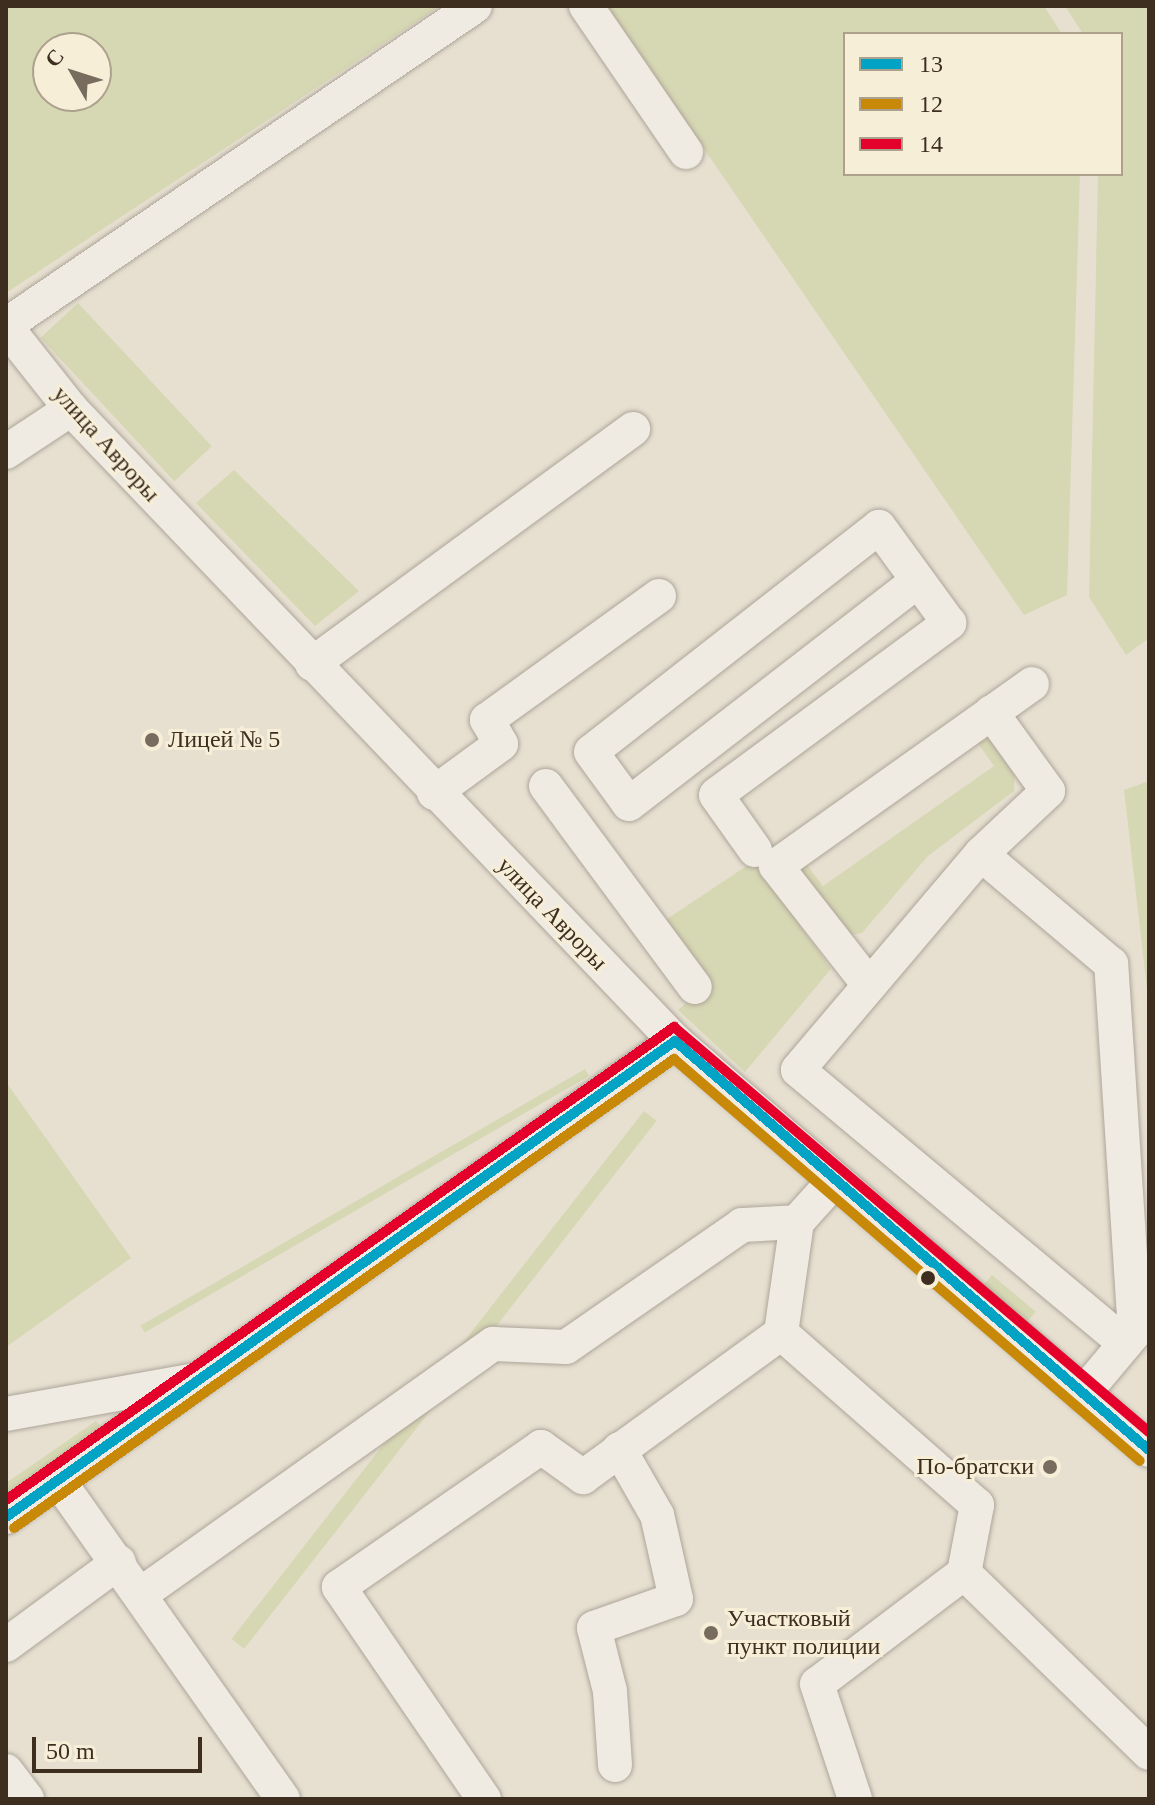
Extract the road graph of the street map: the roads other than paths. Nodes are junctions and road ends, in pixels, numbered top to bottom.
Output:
1 (475, 6) edge
2 (586, 6) edge
3 (686, 152) dead end
4 (6, 326) edge
5 (71, 409) junction
6 (633, 429) dead end
7 (6, 452) edge
8 (918, 581) junction
9 (659, 596) dead end
10 (312, 664) junction
11 (1032, 684) dead end
12 (991, 712) junction
13 (546, 786) dead end
14 (434, 793) junction
15 (755, 850) dead end
16 (981, 854) junction
17 (869, 985) junction
18 (695, 987) dead end
19 (675, 1041) junction
20 (834, 1181) junction
21 (797, 1222) junction
22 (781, 1333) junction
23 (1125, 1343) junction
24 (203, 1378) junction
25 (1083, 1394) junction
26 (6, 1414) edge
27 (619, 1449) junction
28 (1149, 1450) edge
29 (58, 1480) junction
30 (6, 1517) edge
31 (119, 1562) junction
32 (964, 1573) junction
33 (141, 1594) junction
34 (6, 1645) edge
35 (1149, 1753) edge
36 (615, 1765) dead end
37 (6, 1771) edge
38 (27, 1799) edge
39 (283, 1799) edge
40 (484, 1799) edge
41 (855, 1799) edge

1 - 4 street
2 - 3 street
4 - 5 street, улица Авроры
5 - 7 street
5 - 10 street, улица Авроры
6 - 10 street
8 - 8 street
8 - 15 street
9 - 14 street
10 - 14 street, улица Авроры
11 - 12 street
12 - 16 street
12 - 17 street
13 - 18 street
14 - 19 street, улица Авроры
16 - 17 street
16 - 23 street
17 - 23 street
19 - 20 street, улица Авроры
19 - 24 street
20 - 21 street
20 - 25 street, улица Авроры
21 - 22 street
21 - 33 street
22 - 27 street
22 - 32 street
23 - 25 street
24 - 26 street
24 - 29 street
25 - 28 street, улица Авроры
27 - 36 street
27 - 40 street
29 - 30 street
29 - 31 street
31 - 33 street
31 - 34 street
32 - 35 street
32 - 41 street
33 - 39 street
37 - 38 street

